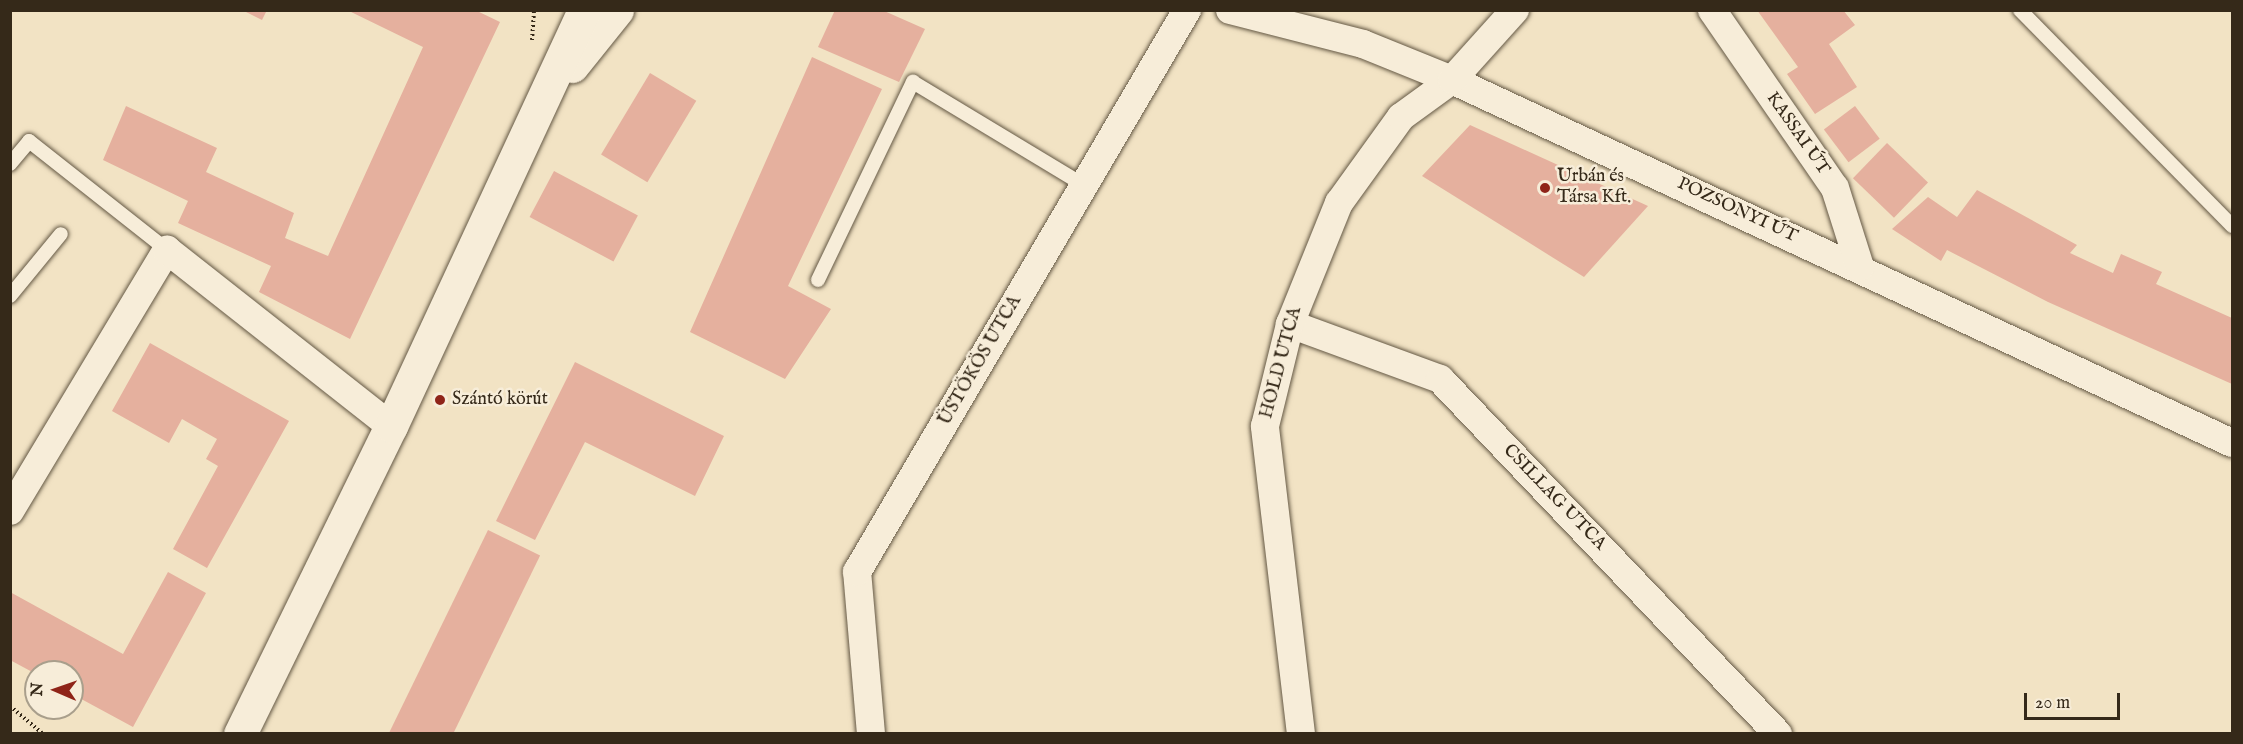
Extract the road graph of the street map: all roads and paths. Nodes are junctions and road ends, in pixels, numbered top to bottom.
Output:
1 (584, 10) edge
2 (617, 10) edge
3 (1187, 10) edge
4 (1230, 10) edge
5 (1515, 10) edge
6 (1712, 10) edge
7 (2020, 10) edge
8 (1452, 80) junction
9 (547, 98) junction
10 (10, 164) edge
11 (1084, 185) junction
12 (2232, 226) edge
13 (61, 234) dead end
14 (167, 250) junction
15 (1860, 267) junction
16 (818, 280) dead end
17 (10, 296) edge
18 (1290, 324) junction
19 (391, 426) junction
20 (2232, 443) edge
21 (10, 511) edge
22 (10, 706) edge
23 (43, 734) edge
24 (240, 734) edge
25 (871, 734) edge
26 (1301, 734) edge
27 (1778, 734) edge

1 - 9 street
2 - 9 street
3 - 11 street, ÜSTÖKÖS UTCA
4 - 8 street, POZSONYI ÚT
5 - 8 street, HOLD UTCA
6 - 15 street, KASSAI ÚT
7 - 12 lane
8 - 15 street, POZSONYI ÚT
8 - 18 street, HOLD UTCA
9 - 19 street
10 - 14 lane
11 - 16 lane
11 - 25 street, ÜSTÖKÖS UTCA
13 - 17 lane
14 - 19 street
14 - 21 street
15 - 20 street, POZSONYI ÚT
18 - 26 street, HOLD UTCA
18 - 27 street, CSILLAG UTCA
19 - 24 street
22 - 23 path

